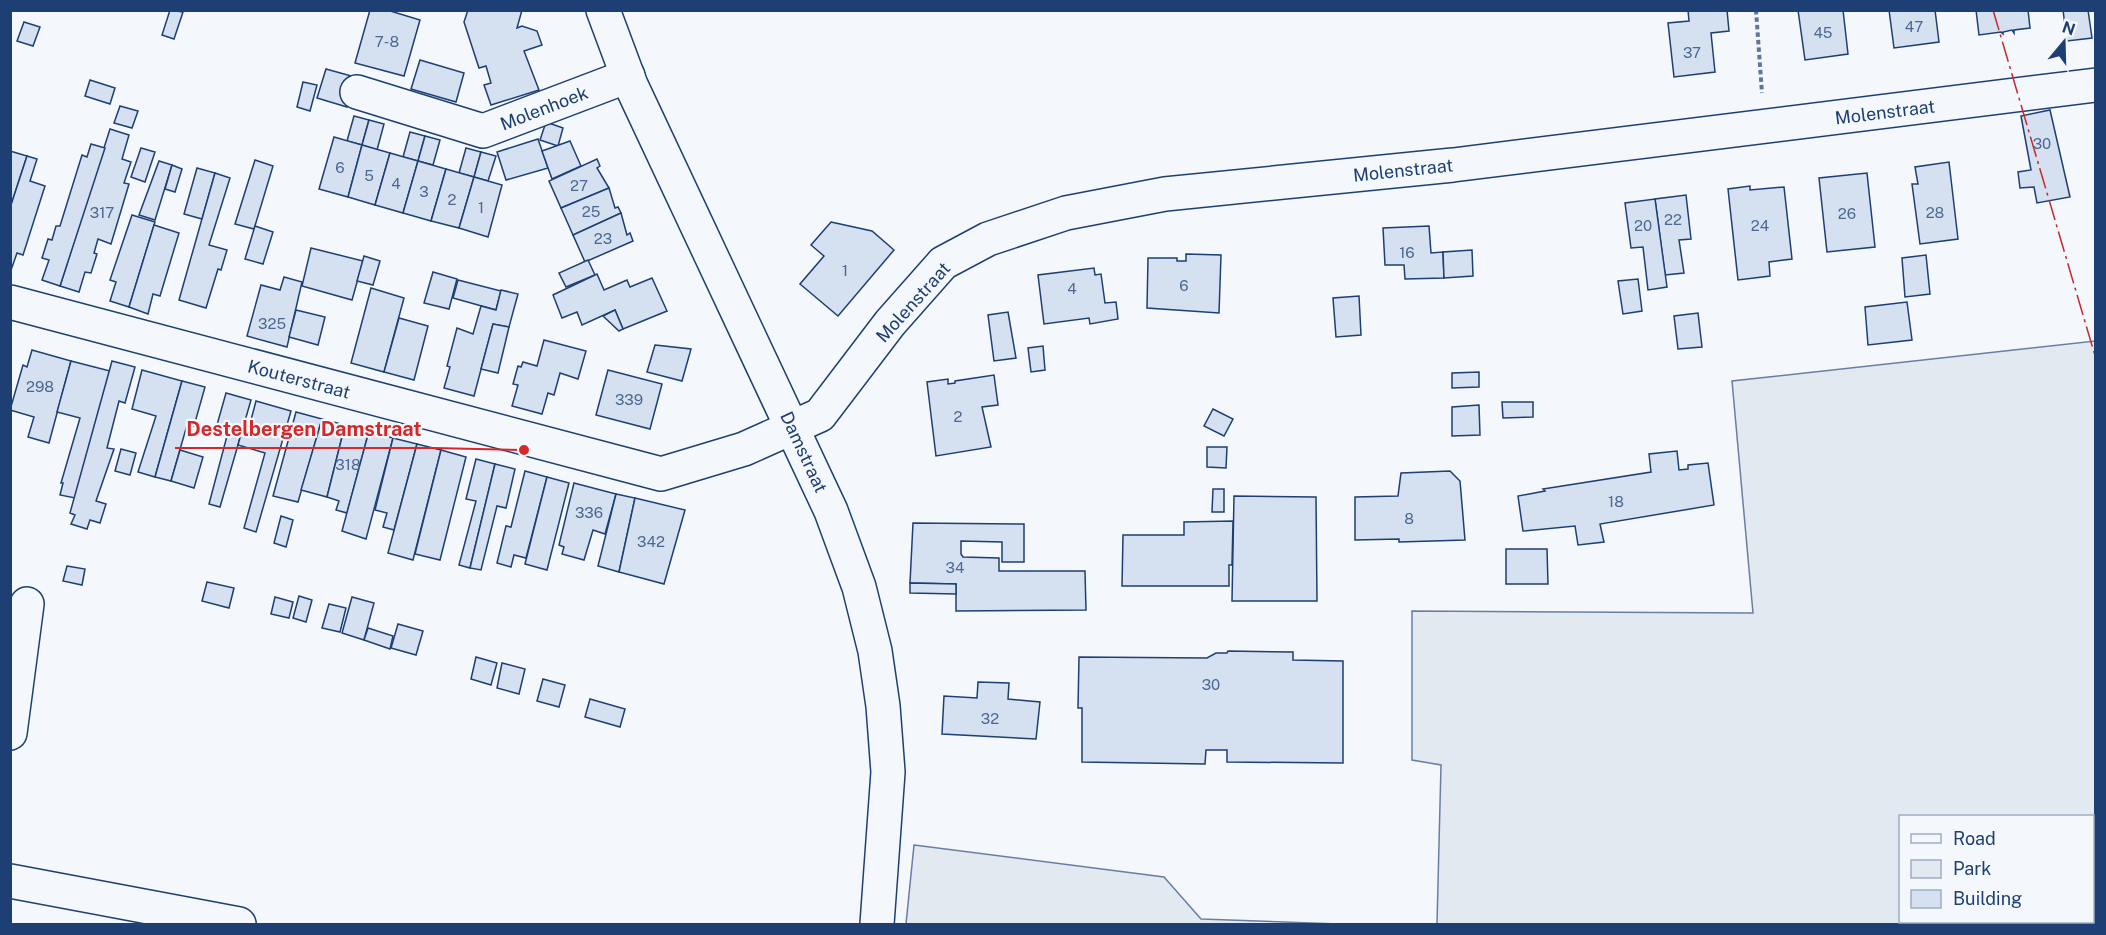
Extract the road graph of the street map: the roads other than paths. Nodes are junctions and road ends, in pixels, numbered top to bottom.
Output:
1 (603, 10) edge
2 (628, 76) junction
3 (2096, 86) edge
4 (357, 92) dead end
5 (10, 302) edge
6 (793, 428) junction
7 (27, 604) dead end
8 (10, 733) edge
9 (10, 881) edge
10 (239, 924) edge
11 (877, 924) edge

1 - 2 street, Damstraat
2 - 4 street, Molenhoek
2 - 6 street, Damstraat
3 - 6 street, Molenstraat
5 - 6 street, Kouterstraat
6 - 11 street, Damstraat
7 - 8 street
9 - 10 street

